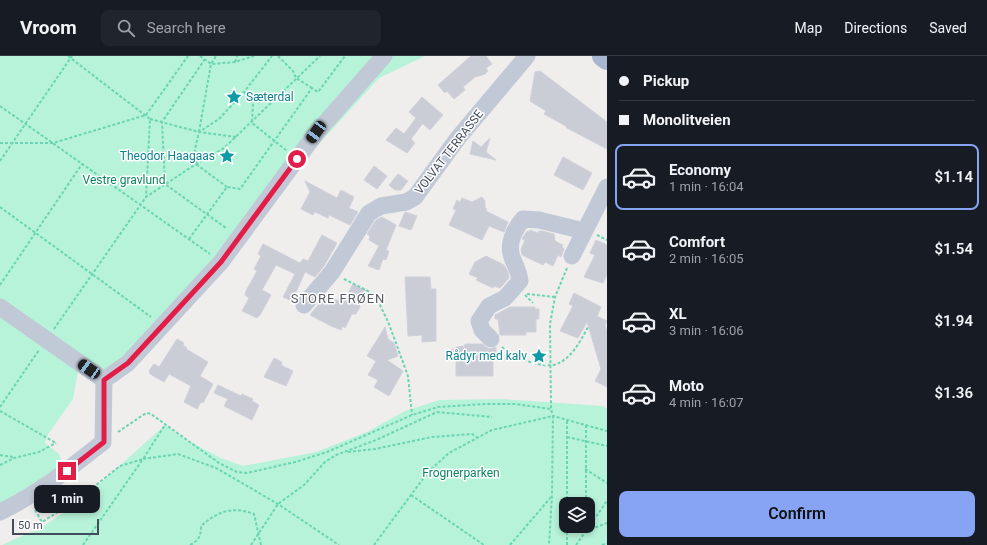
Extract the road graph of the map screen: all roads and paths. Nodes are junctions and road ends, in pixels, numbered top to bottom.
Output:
1 (68, 56) edge
2 (188, 56) edge
3 (200, 56) edge
4 (216, 56) edge
5 (237, 56) edge
6 (254, 56) edge
7 (272, 56) edge
8 (278, 56) edge
9 (320, 56) edge
10 (345, 56) edge
11 (384, 56) edge
12 (527, 56) edge
13 (603, 56) edge
14 (72, 57) edge
15 (607, 59) edge
16 (205, 60) junction
17 (235, 62) junction
18 (212, 64) junction
19 (296, 78) junction
20 (312, 88) junction
21 (244, 92) junction
22 (0, 106) edge
23 (146, 115) junction
24 (150, 119) junction
25 (162, 122) junction
26 (252, 123) junction
27 (26, 124) junction
28 (199, 132) junction
29 (236, 137) junction
30 (275, 142) junction
31 (0, 143) edge
32 (12, 143) junction
33 (52, 143) junction
34 (297, 159) junction
35 (0, 161) edge
36 (82, 164) junction
37 (196, 164) junction
38 (165, 184) junction
39 (227, 187) junction
40 (607, 187) edge
41 (146, 197) junction
42 (141, 205) junction
43 (0, 207) edge
44 (207, 214) junction
45 (226, 228) dead end
46 (584, 231) junction
47 (35, 232) junction
48 (189, 239) junction
49 (572, 256) joint
50 (221, 262) junction
51 (332, 272) junction
52 (92, 273) junction
53 (0, 285) edge
54 (510, 293) junction
55 (555, 297) junction
56 (304, 305) dead end
57 (0, 307) edge
58 (162, 325) junction
59 (588, 327) dead end
60 (491, 339) joint
61 (47, 340) junction
62 (550, 364) junction
63 (104, 380) junction
64 (0, 407) edge
65 (438, 407) junction
66 (551, 409) junction
67 (0, 411) edge
68 (437, 412) junction
69 (412, 415) junction
70 (553, 416) junction
71 (492, 418) dead end
72 (568, 420) junction
73 (586, 424) junction
74 (166, 425) junction
75 (607, 431) edge
76 (567, 437) junction
77 (478, 438) junction
78 (585, 441) junction
79 (104, 442) junction
80 (607, 446) edge
81 (345, 452) junction
82 (0, 455) edge
83 (14, 458) junction
84 (143, 459) junction
85 (220, 463) junction
86 (0, 465) edge
87 (216, 468) junction
88 (585, 469) junction
89 (607, 484) edge
90 (411, 495) junction
91 (552, 495) junction
92 (567, 497) edge
93 (586, 497) edge
94 (607, 501) edge
95 (278, 504) junction
96 (0, 512) edge
97 (595, 518) edge
98 (42, 522) dead end
99 (607, 523) edge
100 (595, 528) edge
101 (567, 533) edge
102 (585, 533) edge
103 (259, 534) junction
104 (607, 543) edge
105 (83, 545) edge
106 (190, 545) edge
107 (251, 545) edge
108 (261, 545) edge
109 (339, 545) edge
110 (374, 545) edge
111 (484, 545) edge
112 (510, 545) edge
113 (549, 545) edge
114 (567, 545) edge
115 (576, 545) edge
116 (602, 545) edge

1 - 14 path
2 - 23 path
3 - 16 path
4 - 18 path
5 - 17 path
6 - 17 path
7 - 21 path
8 - 19 path
9 - 19 path
10 - 20 path
11 - 34 street
12 - 51 street, VOLVAT TERRASSE
13 - 15 main road
14 - 23 path
14 - 27 path
16 - 18 path
16 - 25 path
17 - 18 path
18 - 28 path
19 - 20 path
19 - 26 path
20 - 30 path
21 - 26 path
21 - 28 path
22 - 27 path
23 - 24 path
23 - 33 path
24 - 25 path
24 - 41 path
25 - 28 path
25 - 38 path
26 - 29 path
26 - 30 path
27 - 32 path
27 - 33 path
28 - 29 path
28 - 37 path
29 - 37 path
30 - 34 path
30 - 39 path
31 - 32 path
32 - 33 path
32 - 35 path
33 - 36 path
34 - 50 street
36 - 42 path
36 - 47 path
37 - 38 path
37 - 39 path
38 - 41 path
38 - 44 path
39 - 44 path
40 - 46 street
41 - 42 path
42 - 48 path
42 - 52 path
43 - 47 path
44 - 45 path
44 - 48 path
46 - 49 street
46 - 54 street
47 - 52 path
47 - 53 path
48 - 50 path
49 - 55 path
50 - 58 street
51 - 56 street, VOLVAT TERRASSE
51 - 69 path
52 - 58 path
52 - 61 path
54 - 55 path
54 - 60 street
55 - 62 path
57 - 61 street
58 - 63 street
59 - 62 path
60 - 62 path
61 - 63 street
61 - 64 path
62 - 66 path
63 - 79 street
65 - 66 path
65 - 68 path
65 - 69 path
66 - 70 path
67 - 83 path
68 - 71 path
68 - 81 path
69 - 85 path
70 - 72 path
70 - 77 path
70 - 91 path
72 - 73 path
72 - 76 path
73 - 75 path
73 - 78 path
74 - 79 path
74 - 84 path
74 - 85 path
76 - 78 path
76 - 92 path
77 - 81 path
77 - 90 path
78 - 80 path
78 - 88 path
79 - 96 street
81 - 95 path
82 - 83 path
83 - 86 path
84 - 87 path
84 - 98 path
84 - 105 path
85 - 87 path
87 - 95 path
88 - 89 path
88 - 93 path
90 - 110 path
90 - 111 path
91 - 112 path
91 - 113 path
94 - 97 path
95 - 103 path
95 - 109 path
99 - 100 path
101 - 114 path
102 - 115 path
103 - 106 path
103 - 107 path
103 - 108 path
104 - 116 path

